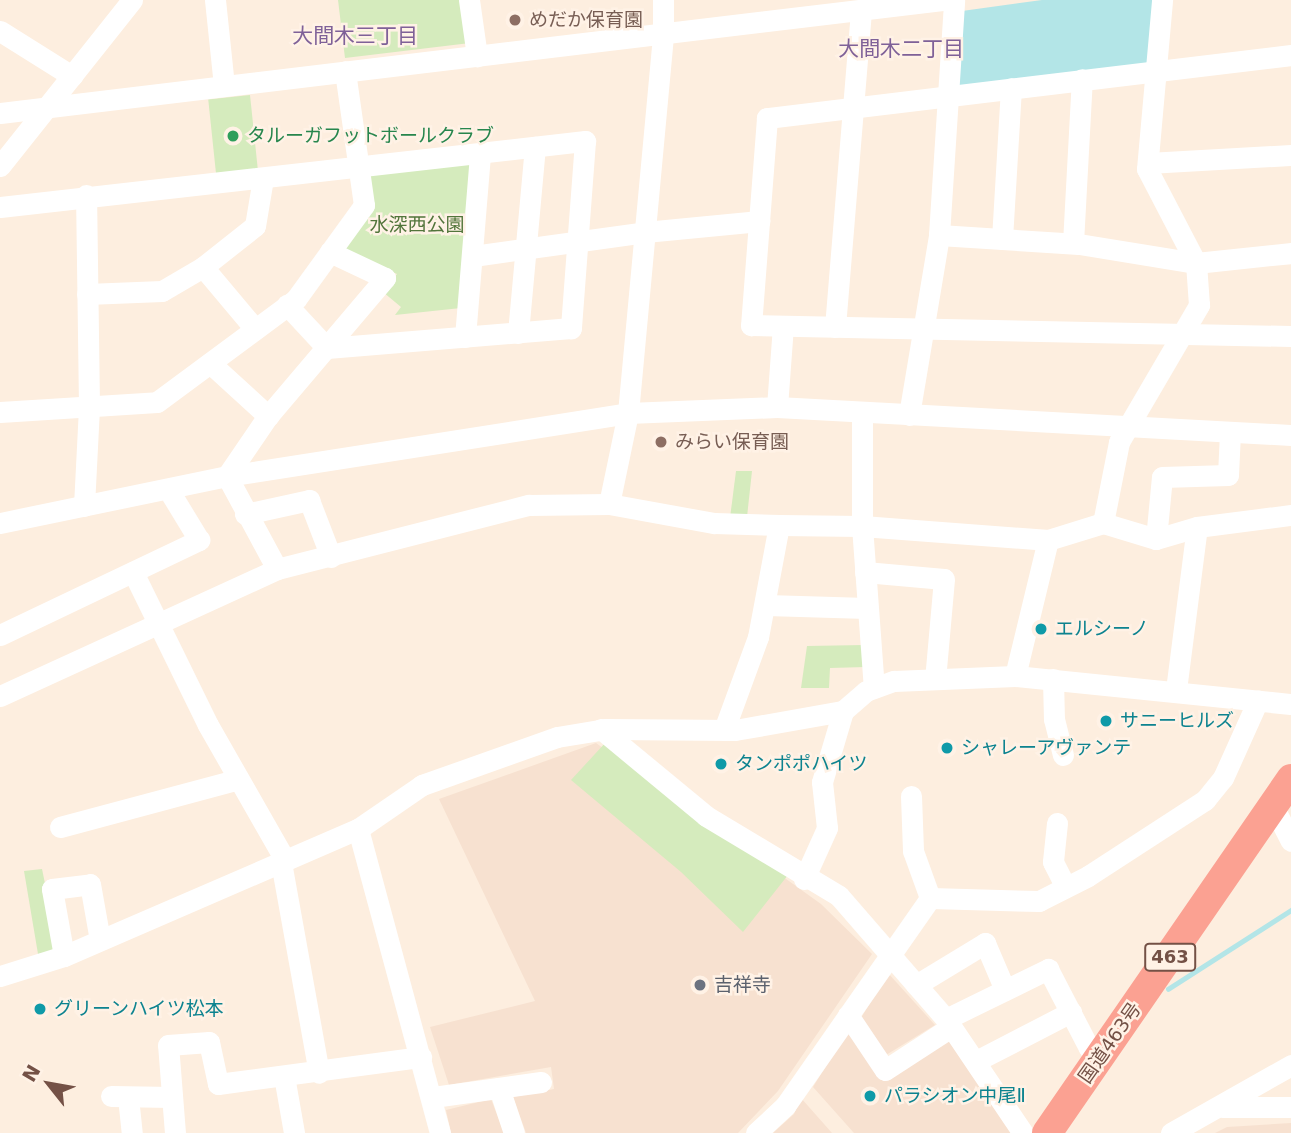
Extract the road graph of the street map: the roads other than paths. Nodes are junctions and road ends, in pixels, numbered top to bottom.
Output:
1 (132, 0) edge
2 (215, 0) edge
3 (469, 0) edge
4 (663, 0) edge
5 (942, 0) edge
6 (954, 0) edge
7 (1162, 0) edge
8 (820, 8) edge
9 (861, 10) junction
10 (0, 31) edge
11 (663, 35) junction
12 (1291, 55) edge
13 (477, 56) junction
14 (345, 71) junction
15 (1156, 72) junction
16 (72, 76) junction
17 (1082, 79) junction
18 (224, 86) junction
19 (1011, 88) junction
20 (948, 96) junction
21 (854, 107) junction
22 (42, 109) junction
23 (0, 113) edge
24 (535, 147) junction
25 (480, 154) junction
26 (1291, 155) edge
27 (1148, 163) junction
28 (0, 166) edge
29 (359, 168) junction
30 (263, 178) junction
31 (86, 195) junction
32 (0, 207) edge
33 (759, 221) junction
34 (645, 232) junction
35 (939, 235) junction
36 (1002, 239) junction
37 (577, 241) junction
38 (1073, 243) junction
39 (529, 248) junction
40 (330, 252) junction
41 (1291, 253) edge
42 (473, 256) junction
43 (1196, 263) junction
44 (203, 268) junction
45 (87, 294) junction
46 (287, 305) junction
47 (783, 326) junction
48 (835, 327) junction
49 (255, 329) junction
50 (922, 330) junction
51 (518, 332) junction
52 (1291, 336) edge
53 (465, 337) junction
54 (1180, 337) junction
55 (327, 348) junction
56 (210, 363) junction
57 (89, 406) junction
58 (777, 407) junction
59 (0, 412) edge
60 (862, 412) junction
61 (628, 413) junction
62 (909, 415) junction
63 (268, 416) junction
64 (1128, 425) junction
65 (1230, 432) junction
66 (1291, 435) edge
67 (227, 476) junction
68 (168, 489) junction
69 (609, 504) junction
70 (84, 506) junction
71 (245, 514) junction
72 (1291, 516) edge
73 (0, 523) edge
74 (1103, 523) junction
75 (779, 525) junction
76 (862, 526) junction
77 (1197, 527) junction
78 (1156, 539) junction
79 (1048, 540) junction
80 (331, 557) junction
81 (277, 569) junction
82 (133, 572) junction
83 (865, 572) junction
84 (766, 606) junction
85 (867, 608) junction
86 (157, 623) junction
87 (0, 635) edge
88 (1015, 676) junction
89 (935, 680) junction
90 (1054, 680) junction
91 (874, 688) junction
92 (1176, 690) junction
93 (0, 696) edge
94 (1258, 701) junction
95 (1291, 704) edge
96 (843, 711) junction
97 (601, 729) junction
98 (724, 730) junction
99 (1063, 755) dead end
100 (239, 779) junction
101 (1291, 779) edge
102 (911, 796) dead end
103 (1273, 806) junction
104 (1057, 823) dead end
105 (60, 827) dead end
106 (358, 829) junction
107 (1291, 841) edge
108 (283, 861) junction
109 (804, 879) junction
110 (1066, 887) junction
111 (930, 898) junction
112 (100, 940) junction
113 (888, 954) junction
114 (64, 956) junction
115 (0, 976) edge
116 (916, 985) junction
117 (1005, 990) junction
118 (1071, 1012) junction
119 (848, 1015) junction
120 (948, 1023) junction
121 (421, 1057) junction
122 (1099, 1059) junction
123 (976, 1061) junction
124 (1291, 1065) edge
125 (319, 1073) junction
126 (284, 1076) junction
127 (541, 1082) dead end
128 (499, 1088) junction
129 (172, 1097) junction
130 (433, 1097) junction
131 (1222, 1107) junction
132 (1291, 1107) edge
133 (132, 1133) edge
134 (175, 1133) edge
135 (294, 1133) edge
136 (440, 1133) edge
137 (514, 1133) edge
138 (756, 1133) edge
139 (1023, 1133) edge
140 (1046, 1133) edge
141 (1171, 1133) edge

1 - 16 street
2 - 18 street
3 - 13 street
4 - 11 street
5 - 9 street
6 - 20 street
7 - 15 street
8 - 9 street
8 - 11 street
9 - 21 street
10 - 16 street
11 - 13 street
11 - 34 street
12 - 15 street
13 - 14 street
14 - 18 street
14 - 29 street
15 - 17 street
15 - 27 street
16 - 22 street
17 - 19 street
17 - 38 street
18 - 22 street
19 - 20 street
19 - 36 street
20 - 21 street
20 - 35 street
21 - 33 street
21 - 48 street
22 - 23 street
22 - 28 street
24 - 25 street
24 - 37 street
24 - 39 street
25 - 29 street
25 - 42 street
26 - 27 street
27 - 43 street
29 - 30 street
29 - 40 street
30 - 31 street
30 - 44 street
31 - 32 street
31 - 45 street
33 - 34 street
33 - 47 street
34 - 37 street
34 - 61 street
35 - 36 street
35 - 50 street
36 - 38 street
37 - 39 street
37 - 51 street
38 - 43 street
39 - 42 street
39 - 51 street
40 - 46 street
40 - 55 street
41 - 43 street
42 - 53 street
43 - 54 street
44 - 45 street
44 - 49 street
45 - 57 street
46 - 49 street
46 - 55 street
47 - 48 street
47 - 58 street
48 - 50 street
49 - 56 street
50 - 54 street
50 - 62 street
51 - 53 street
52 - 54 street
53 - 55 street
54 - 64 street
55 - 63 street
56 - 57 street
56 - 63 street
57 - 59 street
57 - 70 street
58 - 60 street
58 - 61 street
60 - 62 street
60 - 76 street
61 - 67 street
61 - 69 street
62 - 64 street
63 - 67 street
64 - 65 street
64 - 74 street
65 - 66 street
65 - 78 street
67 - 68 street
67 - 71 street
68 - 70 street
68 - 82 street
69 - 75 street
69 - 80 street
70 - 73 street
71 - 80 street
71 - 81 street
72 - 77 street
74 - 78 street
74 - 79 street
75 - 76 street
75 - 84 street
76 - 79 street
76 - 83 street
77 - 78 street
77 - 92 street
79 - 88 street
80 - 81 street
81 - 86 street
82 - 86 street
82 - 87 street
83 - 85 street
83 - 89 street
84 - 85 street
84 - 98 street
85 - 91 street
86 - 93 street
86 - 100 street
88 - 89 street
88 - 90 street
89 - 91 street
90 - 92 street
90 - 99 street
91 - 96 street
92 - 94 street
94 - 95 street
94 - 110 street
96 - 98 street
96 - 109 street
97 - 98 street
97 - 106 street
97 - 109 street
100 - 105 street
100 - 108 street
101 - 103 highway, 国道463号 / 463
102 - 111 street
103 - 107 street
103 - 122 highway, 国道463号 / 463
104 - 110 street
106 - 108 street
106 - 121 street
108 - 112 street
108 - 125 street
109 - 113 street
110 - 111 street
111 - 113 street
112 - 114 street
112 - 114 street
113 - 116 street
113 - 119 street
114 - 115 street
116 - 117 street
116 - 120 street
117 - 118 street
117 - 120 street
118 - 122 street
118 - 123 street
119 - 120 street
119 - 138 street
120 - 123 street
121 - 125 street
121 - 130 street
122 - 140 highway, 国道463号 / 463
123 - 139 street
124 - 131 street
125 - 126 street
126 - 129 street
126 - 135 street
127 - 128 street
128 - 130 street
128 - 137 street
129 - 133 street
129 - 134 street
130 - 136 street
131 - 132 street
131 - 141 street

